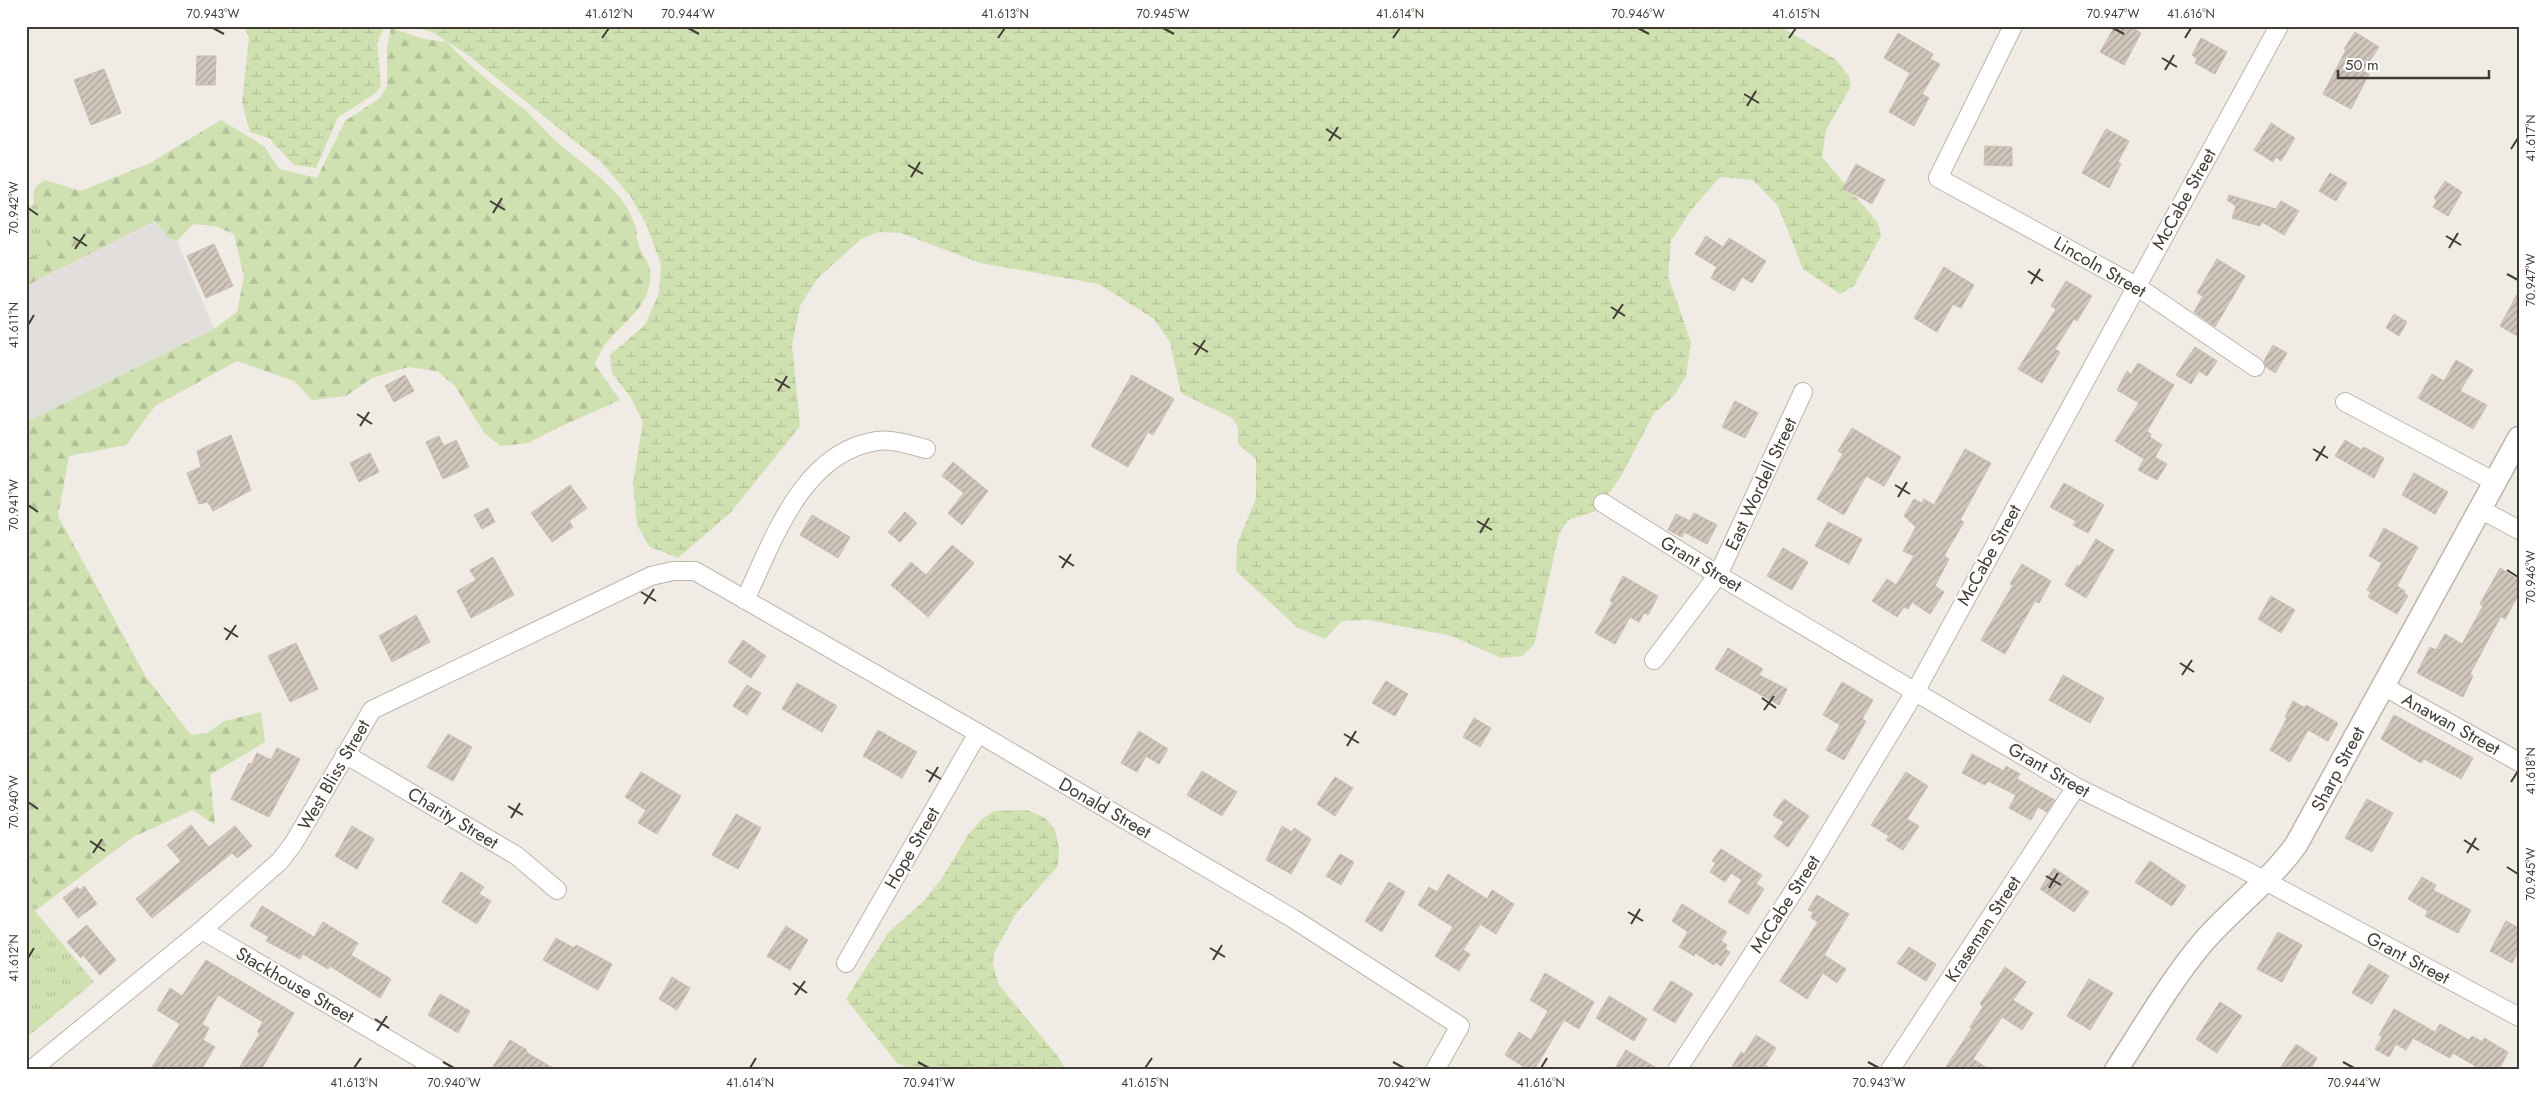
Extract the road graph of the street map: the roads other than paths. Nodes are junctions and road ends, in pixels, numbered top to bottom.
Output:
1 (2014, 26) edge
2 (2279, 26) edge
3 (2136, 286) junction
4 (2255, 367) dead end
5 (1803, 392) dead end
6 (2345, 402) dead end
7 (2519, 438) edge
8 (926, 449) dead end
9 (2495, 482) junction
10 (1603, 504) dead end
11 (2480, 509) junction
12 (2519, 530) edge
13 (1718, 575) junction
14 (745, 600) junction
15 (1654, 660) dead end
16 (2383, 686) junction
17 (1915, 692) junction
18 (978, 734) junction
19 (345, 754) junction
20 (2519, 762) edge
21 (2076, 787) junction
22 (2265, 880) junction
23 (557, 890) dead end
24 (202, 930) junction
25 (846, 963) dead end
26 (2514, 1015) edge
27 (31, 1070) edge
28 (440, 1070) edge
29 (1435, 1070) edge
30 (1677, 1070) edge
31 (1890, 1070) edge
32 (2116, 1070) edge

1 - 3 street, Lincoln Street
2 - 3 street, McCabe Street
3 - 4 street, Lincoln Street
3 - 17 street, McCabe Street
5 - 13 street, East Wordell Street
6 - 9 street
7 - 9 street, Sharp Street
8 - 14 street
9 - 11 street, Sharp Street
10 - 13 street, Grant Street
11 - 12 street
11 - 16 street, Sharp Street
13 - 15 street, East Wordell Street
13 - 17 street, Grant Street
14 - 18 street, Donald Street
14 - 19 street, West Bliss Street
16 - 20 street, Anawan Street
16 - 22 street, Sharp Street
17 - 21 street, Grant Street
17 - 30 street, McCabe Street
18 - 25 street, Hope Street
18 - 29 street, Donald Street
19 - 23 street, Charity Street
19 - 24 street, West Bliss Street
21 - 22 street, Grant Street
21 - 31 street, Kraseman Street
22 - 26 street, Grant Street
22 - 32 street, Sharp Street
24 - 27 street, West Bliss Street
24 - 28 street, Stackhouse Street

